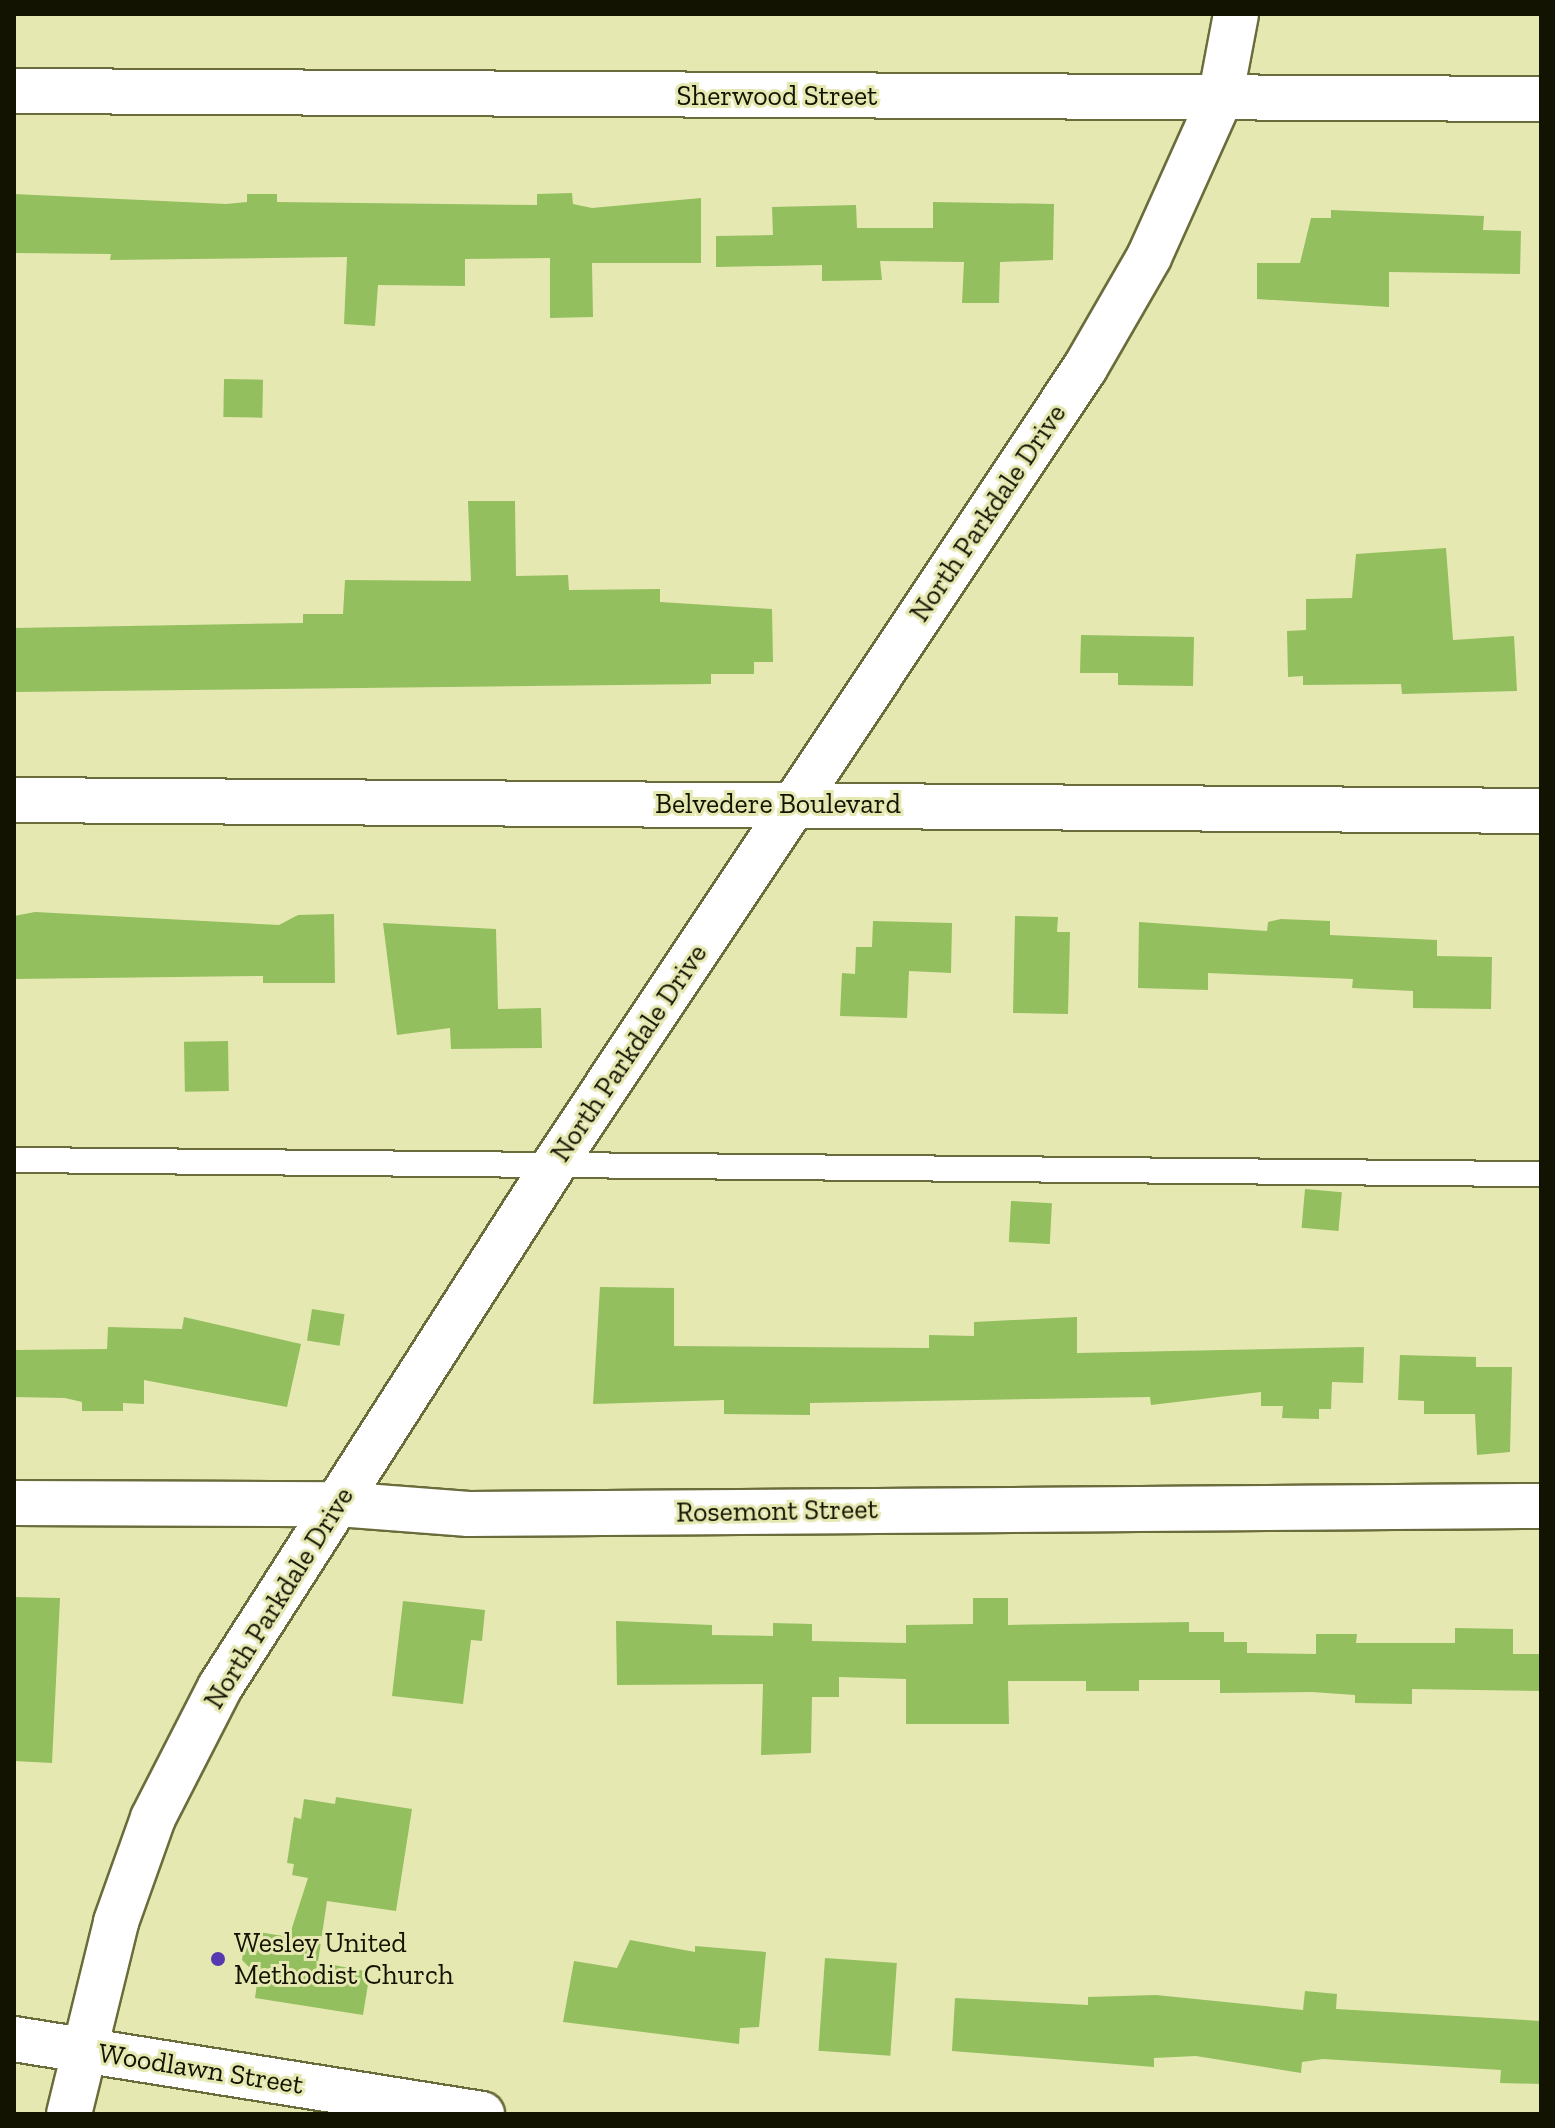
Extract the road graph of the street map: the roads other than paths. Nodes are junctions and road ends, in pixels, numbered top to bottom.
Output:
1 (1236, 14) edge
2 (14, 91) edge
3 (1220, 99) junction
4 (1541, 99) edge
5 (14, 800) edge
6 (795, 804) junction
7 (1541, 811) edge
8 (14, 1160) edge
9 (552, 1168) junction
10 (1541, 1174) edge
11 (14, 1503) edge
12 (338, 1504) junction
13 (1541, 1506) edge
14 (14, 2039) edge
15 (79, 2050) junction
16 (69, 2114) edge
17 (482, 2114) edge

1 - 3 street, North Parkdale Drive
2 - 3 street, Sherwood Street
3 - 4 street, Sherwood Street
3 - 6 street, North Parkdale Drive
5 - 6 street, Belvedere Boulevard
6 - 7 street, Belvedere Boulevard
6 - 9 street, North Parkdale Drive
8 - 9 lane
9 - 10 lane
9 - 12 street, North Parkdale Drive
11 - 12 street, Rosemont Street
12 - 13 street, Rosemont Street
12 - 15 street, North Parkdale Drive
14 - 15 street, Woodlawn Street
15 - 16 street, North Parkdale Drive
15 - 17 street, Woodlawn Street

